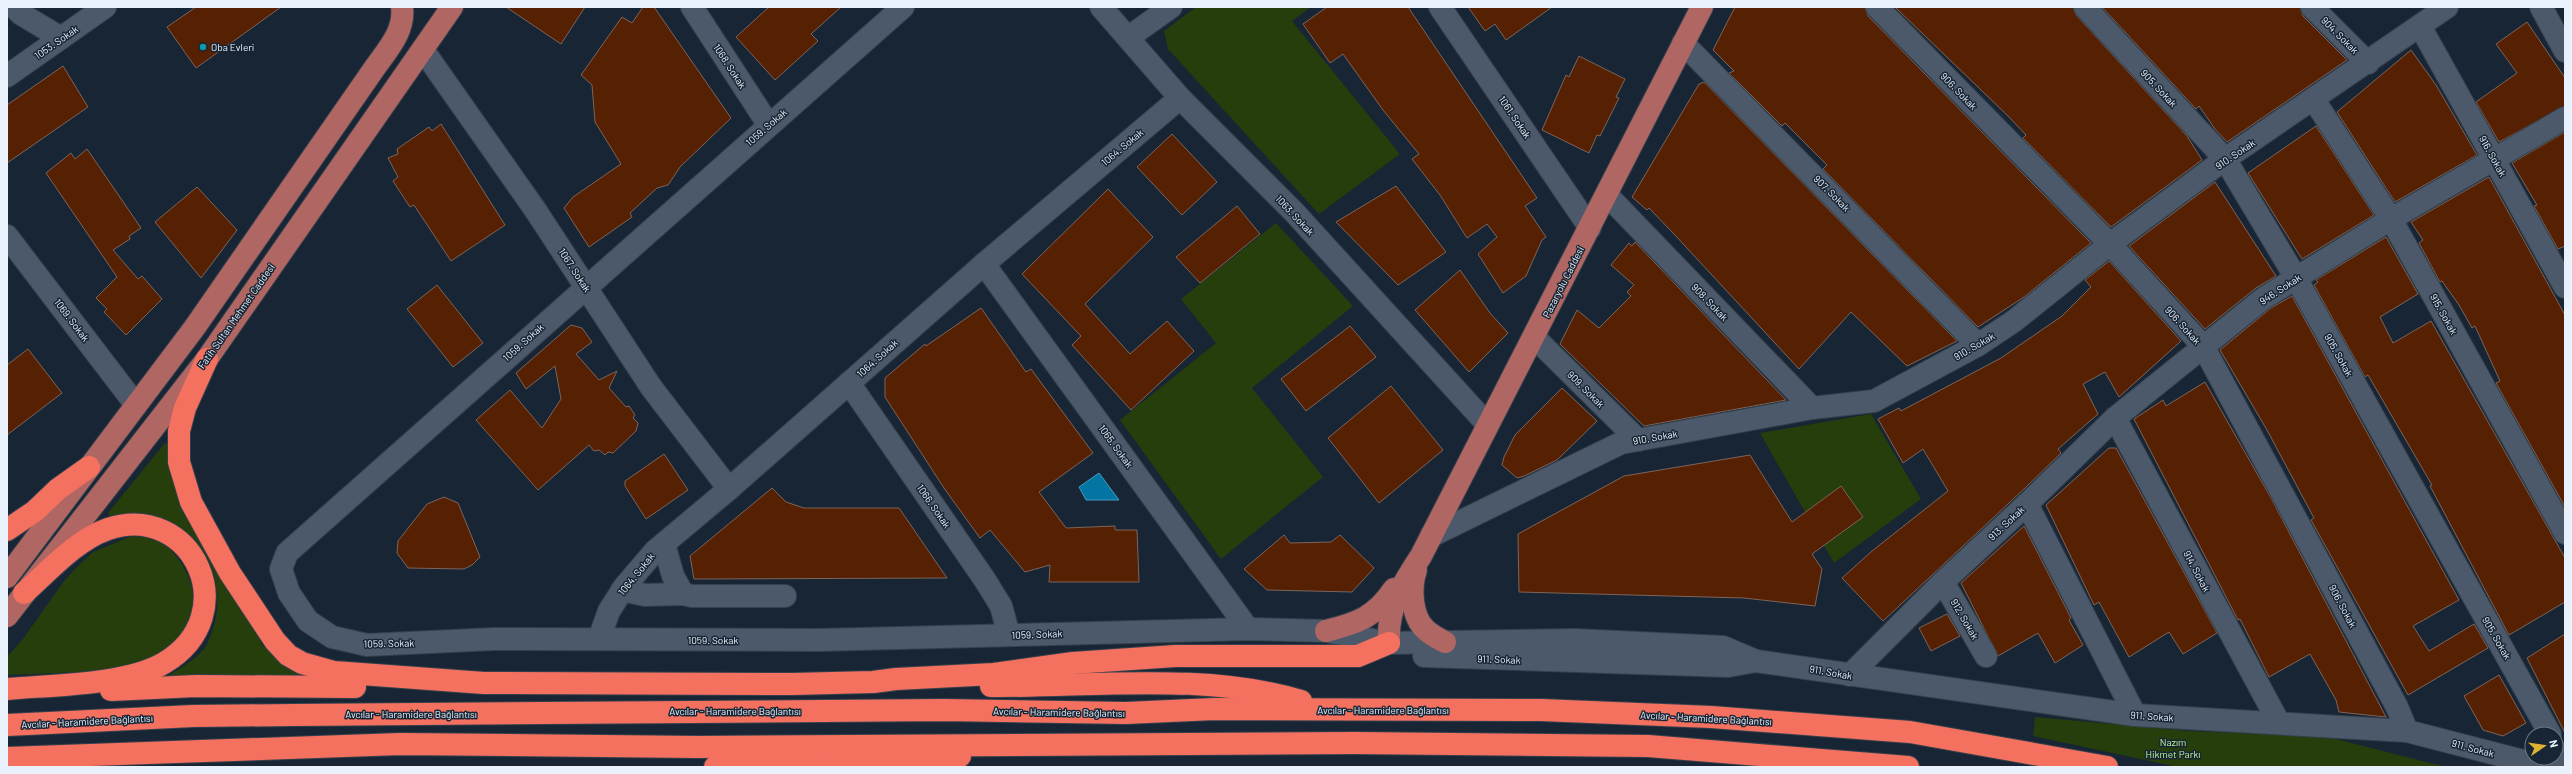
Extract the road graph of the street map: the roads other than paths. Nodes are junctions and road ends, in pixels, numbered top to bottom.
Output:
1 (14, 7) edge
2 (105, 7) edge
3 (402, 7) edge
4 (452, 7) edge
5 (692, 7) edge
6 (902, 7) edge
7 (1102, 7) edge
8 (1171, 7) edge
9 (1440, 7) edge
10 (1702, 7) edge
11 (1877, 7) edge
12 (2085, 7) edge
13 (2312, 7) edge
14 (2447, 7) edge
15 (2541, 7) edge
16 (2420, 26) junction
17 (1129, 37) junction
18 (61, 38) junction
19 (1683, 43) junction
20 (423, 50) junction
21 (2565, 51) edge
22 (2368, 63) junction
23 (7, 76) edge
24 (1180, 98) junction
25 (2314, 100) junction
26 (2565, 118) edge
27 (768, 124) junction
28 (2495, 158) junction
29 (2225, 159) junction
30 (1607, 195) junction
31 (2391, 219) junction
32 (1590, 228) junction
33 (7, 236) edge
34 (2110, 244) junction
35 (984, 264) junction
36 (2296, 278) junction
37 (586, 286) junction
38 (2565, 287) edge
39 (1534, 337) junction
40 (1978, 345) junction
41 (2203, 346) junction
42 (208, 359) junction
43 (849, 383) junction
44 (136, 405) junction
45 (1812, 408) junction
46 (2115, 418) junction
47 (1487, 424) junction
48 (1638, 440) junction
49 (89, 467) junction
50 (729, 489) junction
51 (2027, 504) junction
52 (7, 530) edge
53 (2565, 533) edge
54 (1431, 536) junction
55 (664, 544) junction
56 (1421, 556) junction
57 (7, 577) edge
58 (1943, 582) junction
59 (622, 590) junction
60 (24, 593) junction
61 (682, 594) junction
62 (785, 596) dead end
63 (7, 616) edge
64 (1248, 629) junction
65 (1326, 632) junction
66 (1009, 635) junction
67 (599, 639) junction
68 (1445, 642) junction
69 (1389, 643) junction
70 (1986, 656) dead end
71 (1756, 661) junction
72 (1850, 675) junction
73 (873, 682) junction
74 (484, 683) junction
75 (14, 688) edge
76 (1327, 709) junction
77 (2135, 715) junction
78 (2278, 723) junction
79 (7, 725) edge
80 (2546, 726) edge
81 (2407, 731) junction
82 (991, 744) junction
83 (191, 750) junction
84 (7, 758) edge
85 (116, 767) edge
86 (715, 767) edge
87 (1908, 767) edge
88 (2107, 767) edge
89 (2546, 767) edge

1 - 18 street
2 - 18 street, 1053. Sokak
3 - 44 main road
4 - 20 main road, Fatih Sultan Mehmet Caddesi
5 - 27 street, 1068. Sokak
6 - 27 street, 1059. Sokak
7 - 17 street, 1063. Sokak
8 - 17 street
9 - 32 street, 1061. Sokak
10 - 19 main road, Pazaryolu Caddesi
11 - 34 street, 906. Sokak
12 - 29 street, 905. Sokak
13 - 22 street, 904. Sokak
14 - 16 street, 910. Sokak
15 - 21 street
16 - 22 street, 910. Sokak
16 - 28 street, 916. Sokak
17 - 24 street, 1063. Sokak
18 - 23 street, 1053. Sokak
19 - 30 main road, Pazaryolu Caddesi
19 - 40 street, 907. Sokak
20 - 37 street, 1067. Sokak
20 - 42 main road, Fatih Sultan Mehmet Caddesi
22 - 25 street, 910. Sokak
24 - 35 street, 1064. Sokak
24 - 47 street, 1063. Sokak
25 - 29 street, 910. Sokak
25 - 31 street, 915. Sokak
26 - 28 street, 946. Sokak
27 - 37 street, 1059. Sokak
28 - 31 street, 946. Sokak
28 - 38 street, 916. Sokak
29 - 34 street, 910. Sokak
29 - 36 street, 905. Sokak
30 - 32 main road, Pazaryolu Caddesi
30 - 45 street, 908. Sokak
31 - 36 street, 946. Sokak
31 - 53 street, 915. Sokak
32 - 39 main road, Pazaryolu Caddesi
33 - 44 street, 1069. Sokak
34 - 40 street, 910. Sokak
34 - 41 street, 906. Sokak
35 - 43 street, 1064. Sokak
35 - 64 street, 1065. Sokak
36 - 41 street, 946. Sokak
36 - 80 street, 905. Sokak
37 - 50 street, 1067. Sokak
37 - 67 street, 1059. Sokak
39 - 47 main road, Pazaryolu Caddesi
39 - 48 street, 909. Sokak
40 - 45 street, 910. Sokak
41 - 46 street, 946. Sokak
41 - 81 street, 906. Sokak
42 - 60 main road, Fatih Sultan Mehmet Caddesi
42 - 74 highway
43 - 50 street, 1064. Sokak
43 - 66 street, 1066. Sokak
44 - 49 main road
45 - 48 street, 910. Sokak
46 - 51 street, 946. Sokak
46 - 78 street, 914. Sokak
47 - 54 main road, Pazaryolu Caddesi
48 - 54 street, 910. Sokak
49 - 52 highway
49 - 57 main road
50 - 55 street, 1064. Sokak
51 - 58 street, 913. Sokak
51 - 77 street, 913. Sokak
54 - 56 main road, Pazaryolu Caddesi
55 - 59 street, 1064. Sokak
55 - 61 street
56 - 65 main road
56 - 68 main road
56 - 69 main road
58 - 70 street, 912. Sokak
58 - 72 street, 913. Sokak
59 - 61 street
59 - 67 street, 1064. Sokak
60 - 63 main road, Fatih Sultan Mehmet Caddesi
60 - 75 highway
61 - 62 street
64 - 65 street, 1059. Sokak
64 - 66 street, 1059. Sokak
65 - 69 street, 1059. Sokak
66 - 67 street, 1059. Sokak
68 - 69 street, 911. Sokak
68 - 71 street, 911. Sokak
69 - 71 street, 911. Sokak
69 - 73 highway
71 - 72 street, 911. Sokak
72 - 77 street, 911. Sokak
73 - 74 highway
73 - 76 highway
74 - 75 highway
76 - 79 highway, Avcılar - Haramidere Bağlantısı
76 - 88 highway, Avcılar - Haramidere Bağlantısı
77 - 78 street, 911. Sokak
78 - 81 street, 911. Sokak
81 - 89 street, 911. Sokak
82 - 83 highway
82 - 86 highway
82 - 87 highway
83 - 84 highway
83 - 85 highway

